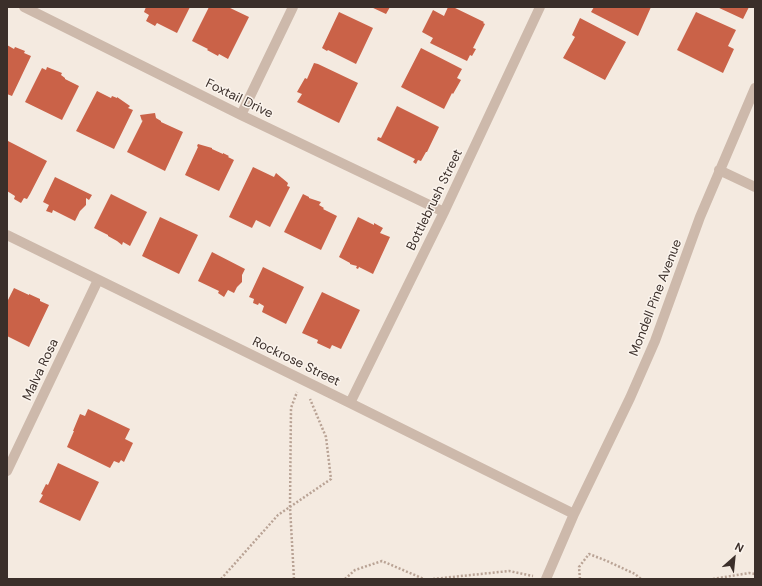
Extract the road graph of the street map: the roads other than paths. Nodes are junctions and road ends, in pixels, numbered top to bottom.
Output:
1 (24, 7) edge
2 (293, 7) edge
3 (540, 7) edge
4 (755, 88) edge
5 (241, 115) junction
6 (719, 170) junction
7 (755, 188) edge
8 (444, 212) junction
9 (7, 235) edge
10 (98, 280) junction
11 (350, 403) junction
12 (7, 471) edge
13 (574, 514) junction
14 (546, 579) edge

1 - 5 street, Foxtail Drive
2 - 5 street
3 - 8 street, Bottlebrush Street
4 - 6 street, Mondell Pine Avenue
5 - 8 street, Foxtail Drive
6 - 7 street
6 - 13 street, Mondell Pine Avenue
8 - 11 street, Bottlebrush Street
9 - 10 street, Rockrose Street
10 - 11 street, Rockrose Street
10 - 12 street, Malva Rosa
11 - 13 street, Rockrose Street
13 - 14 street, Mondell Pine Avenue

